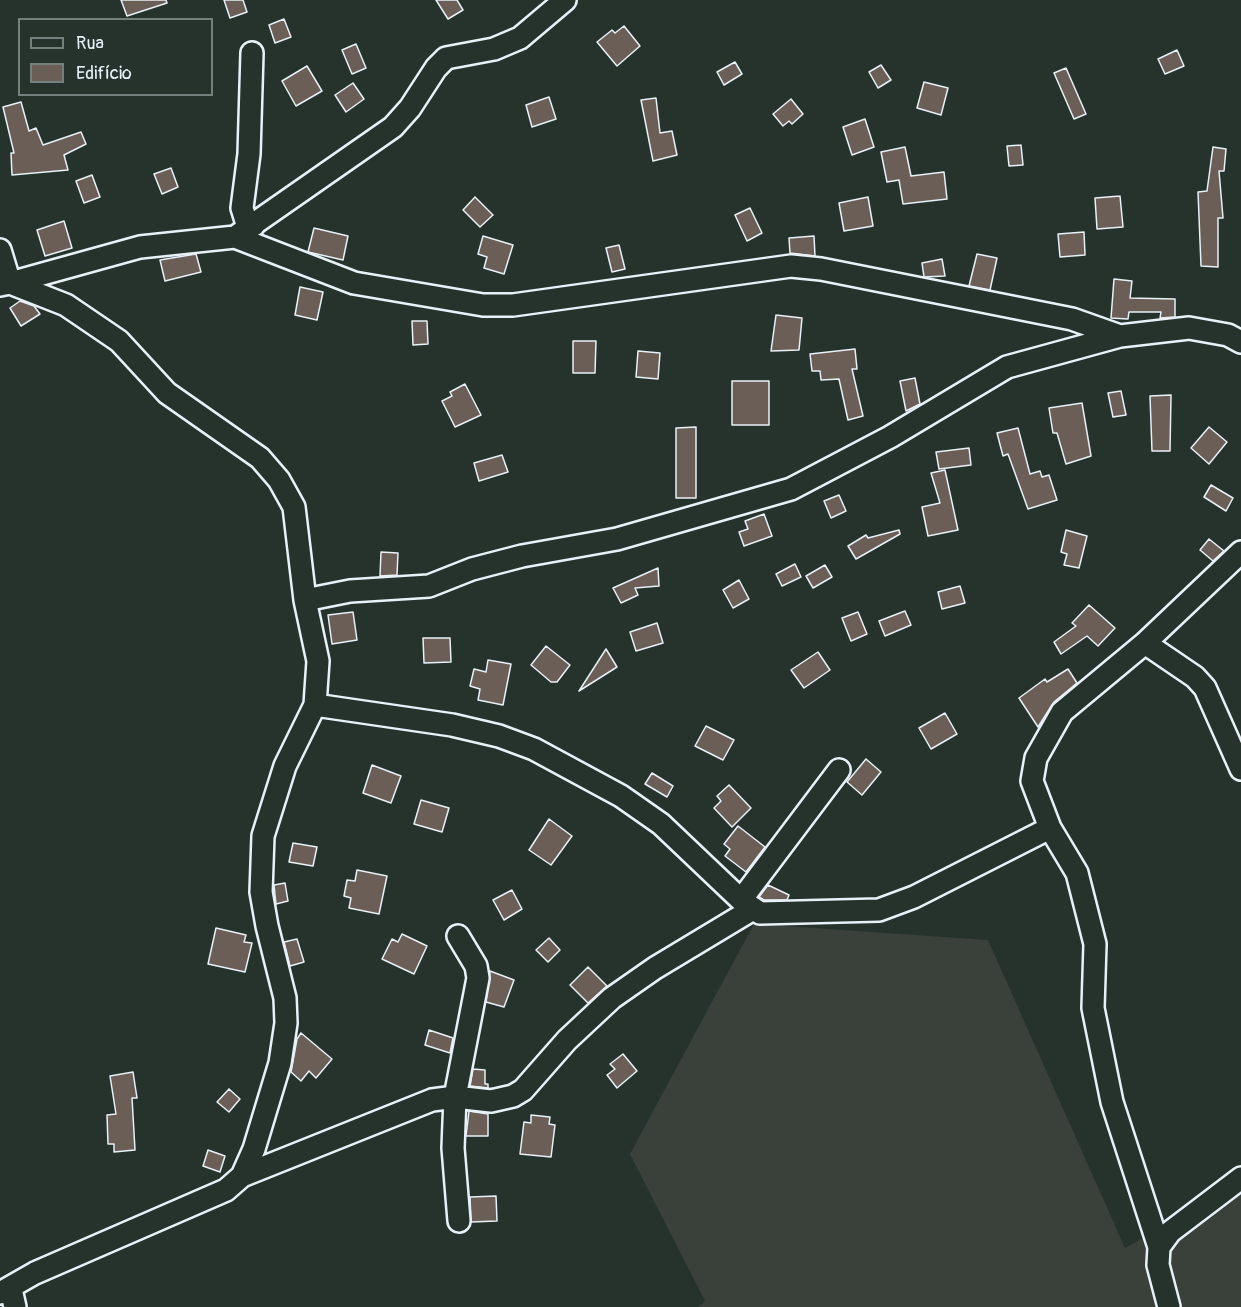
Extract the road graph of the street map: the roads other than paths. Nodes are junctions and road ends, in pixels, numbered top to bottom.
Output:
1 (565, 0) edge
2 (252, 53) dead end
3 (254, 225) junction
4 (235, 237) junction
5 (0, 250) edge
6 (5, 284) edge
7 (1120, 336) junction
8 (1241, 342) edge
9 (1241, 552) edge
10 (305, 600) junction
11 (1145, 643) junction
12 (315, 705) junction
13 (1241, 769) edge
14 (839, 770) dead end
15 (1050, 828) junction
16 (747, 905) junction
17 (458, 936) dead end
18 (455, 1097) junction
19 (242, 1176) junction
20 (1241, 1178) edge
21 (459, 1221) dead end
22 (1159, 1247) junction
23 (8, 1296) edge
24 (1169, 1307) edge

1 - 3 street
2 - 3 street
3 - 4 street
4 - 6 street
4 - 7 street
5 - 6 street
6 - 10 street
7 - 8 street
7 - 10 street
9 - 11 street
10 - 12 street
11 - 13 street
11 - 15 street
12 - 16 street
12 - 19 street
14 - 16 street
15 - 16 street
15 - 22 street
16 - 18 street
17 - 18 street
18 - 19 street
18 - 21 street
19 - 23 street
20 - 22 street
22 - 24 street

